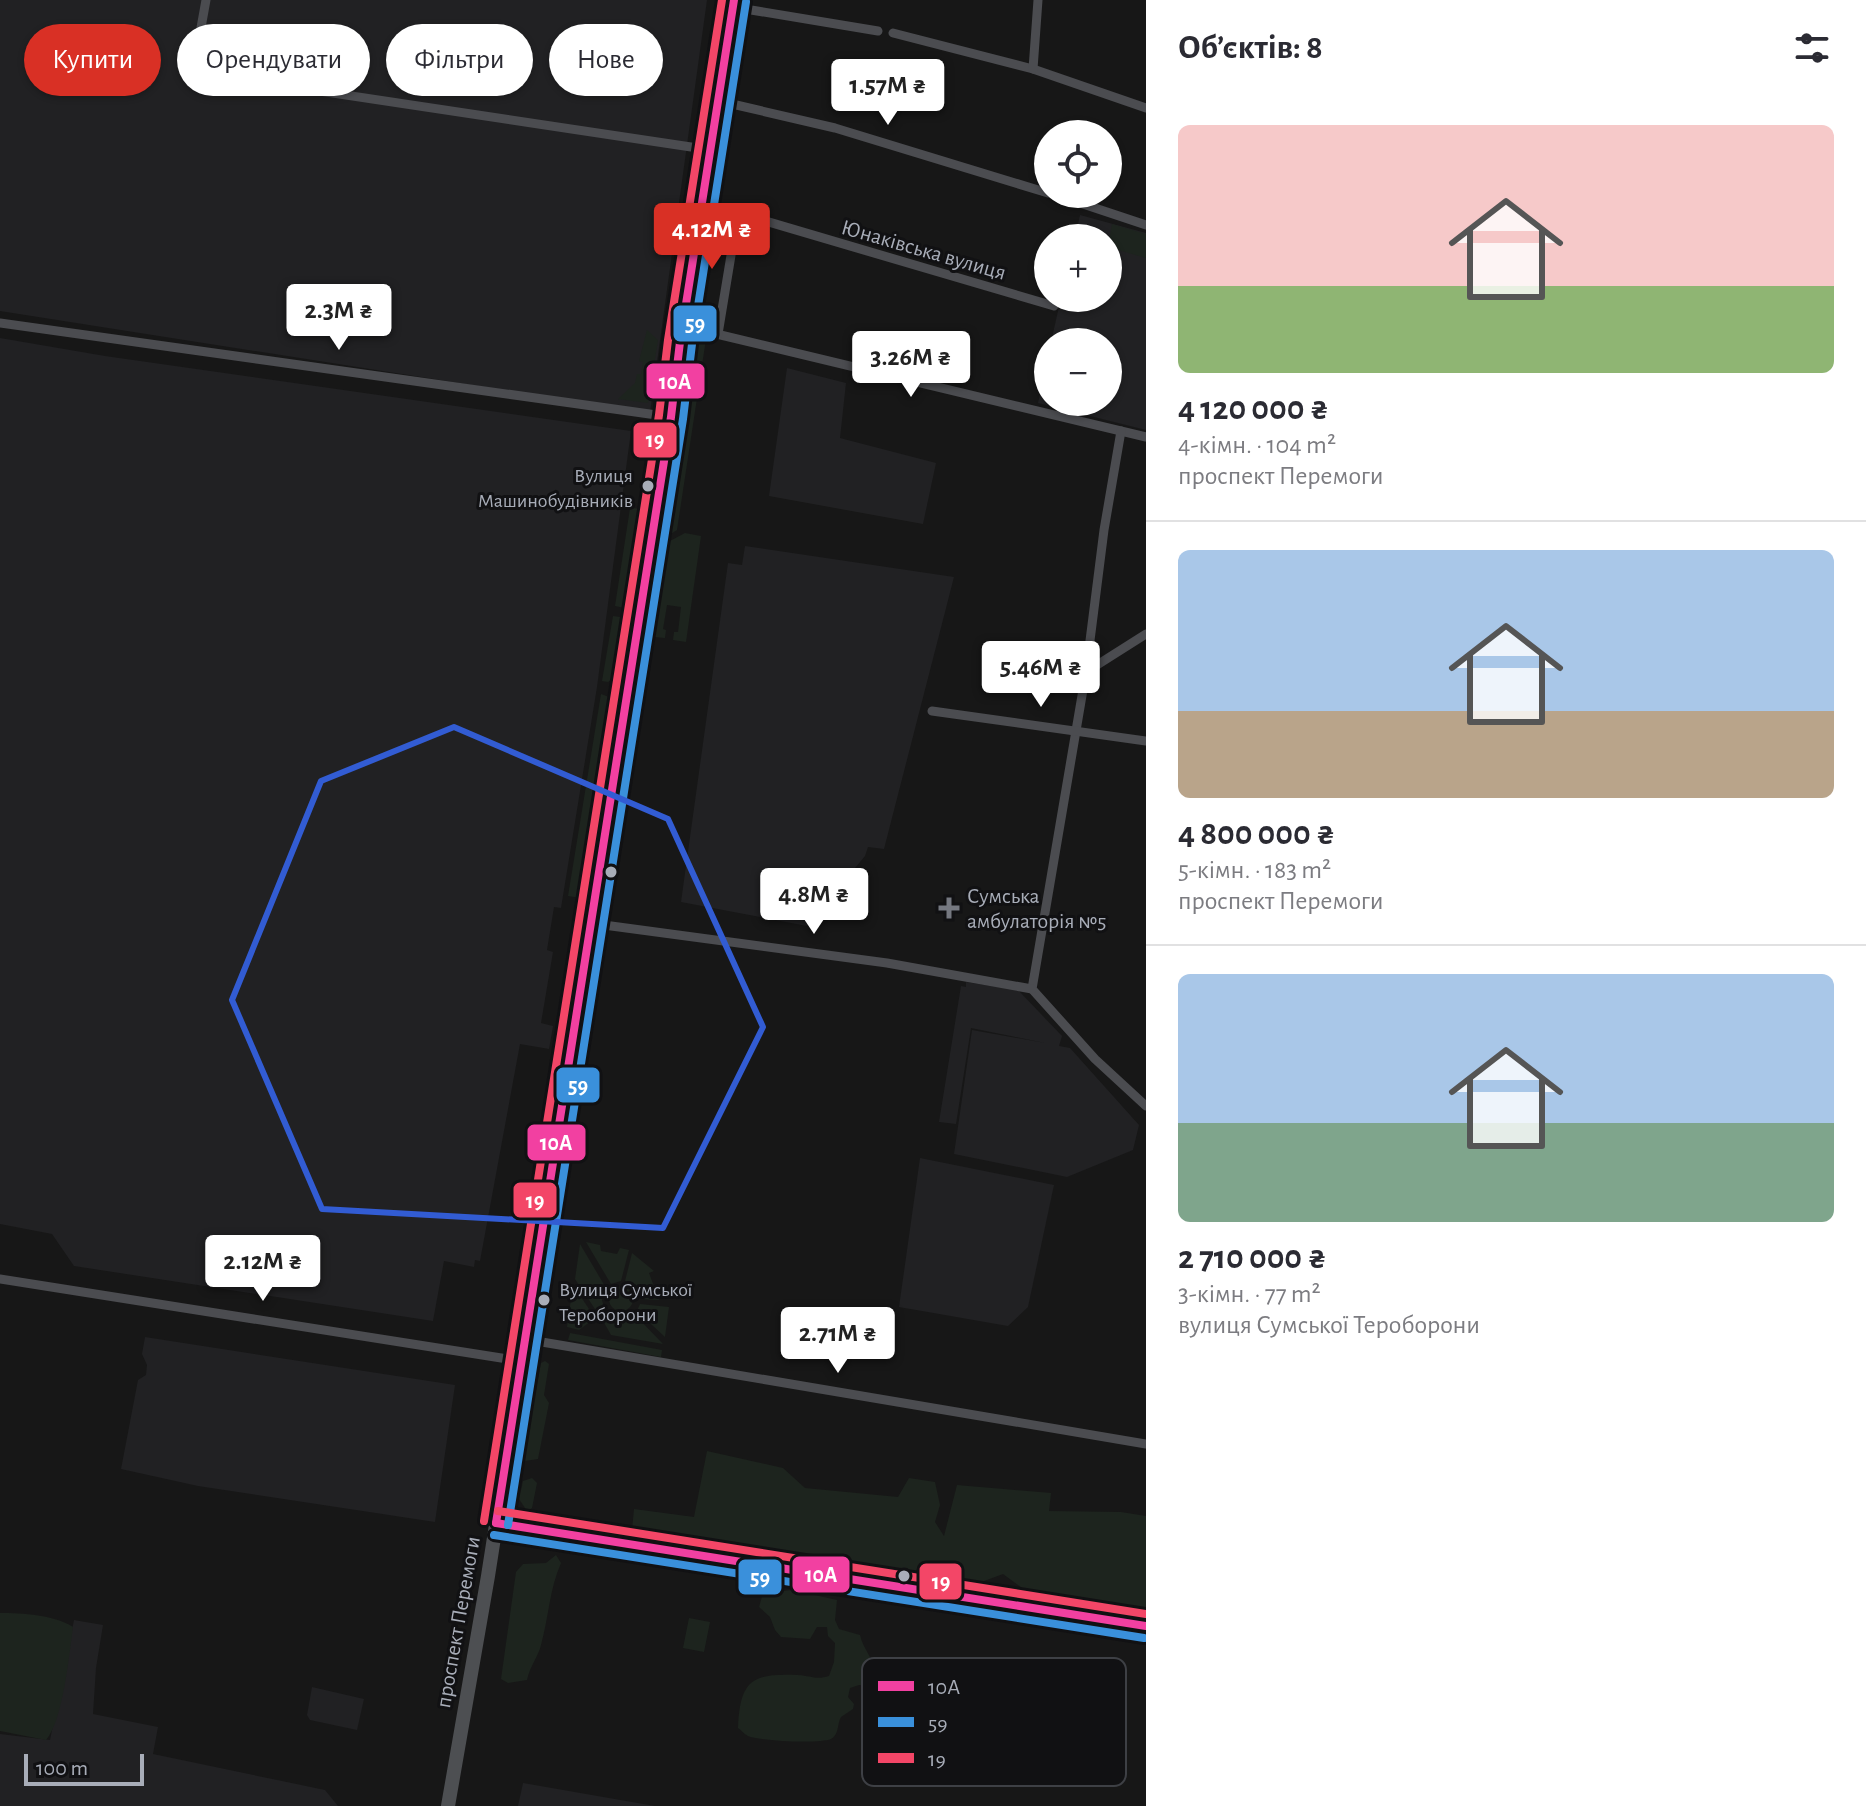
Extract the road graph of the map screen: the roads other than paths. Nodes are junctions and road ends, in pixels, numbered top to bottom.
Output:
1 (206, 0) edge
2 (1038, 0) edge
3 (734, 4) edge
4 (878, 31) dead end
5 (893, 33) dead end
6 (1033, 69) junction
7 (719, 101) junction
8 (1146, 108) edge
9 (711, 150) junction
10 (1034, 188) edge
11 (1095, 208) edge
12 (1146, 225) edge
13 (1034, 300) edge
14 (0, 323) edge
15 (683, 326) junction
16 (718, 334) junction
17 (671, 417) junction
18 (1121, 431) junction
19 (1146, 437) edge
20 (1146, 634) edge
21 (1086, 672) junction
22 (932, 711) dead end
23 (1076, 731) junction
24 (1146, 741) edge
25 (589, 923) junction
26 (1032, 989) junction
27 (1146, 1106) edge
28 (0, 1279) edge
29 (524, 1339) junction
30 (520, 1361) junction
31 (1146, 1444) edge
32 (496, 1523) junction
33 (1146, 1626) edge
34 (448, 1806) edge

1 - 9 street
2 - 6 street
3 - 4 street
3 - 7 main road, проспект Перемоги
5 - 6 street
6 - 8 street
7 - 9 main road, проспект Перемоги
7 - 10 street
9 - 15 main road, проспект Перемоги
11 - 12 street
13 - 16 street, Юнаківська вулиця
14 - 17 street
15 - 16 street
15 - 17 main road, проспект Перемоги
16 - 18 street
17 - 25 main road, проспект Перемоги
18 - 19 street
18 - 21 street
20 - 21 street
21 - 23 street
22 - 23 street
23 - 24 street
23 - 26 street
25 - 26 street
25 - 29 main road, проспект Перемоги
26 - 27 street
28 - 30 street
29 - 30 main road, проспект Перемоги
29 - 31 street
30 - 32 main road, проспект Перемоги
32 - 33 main road
32 - 34 main road, проспект Перемоги

